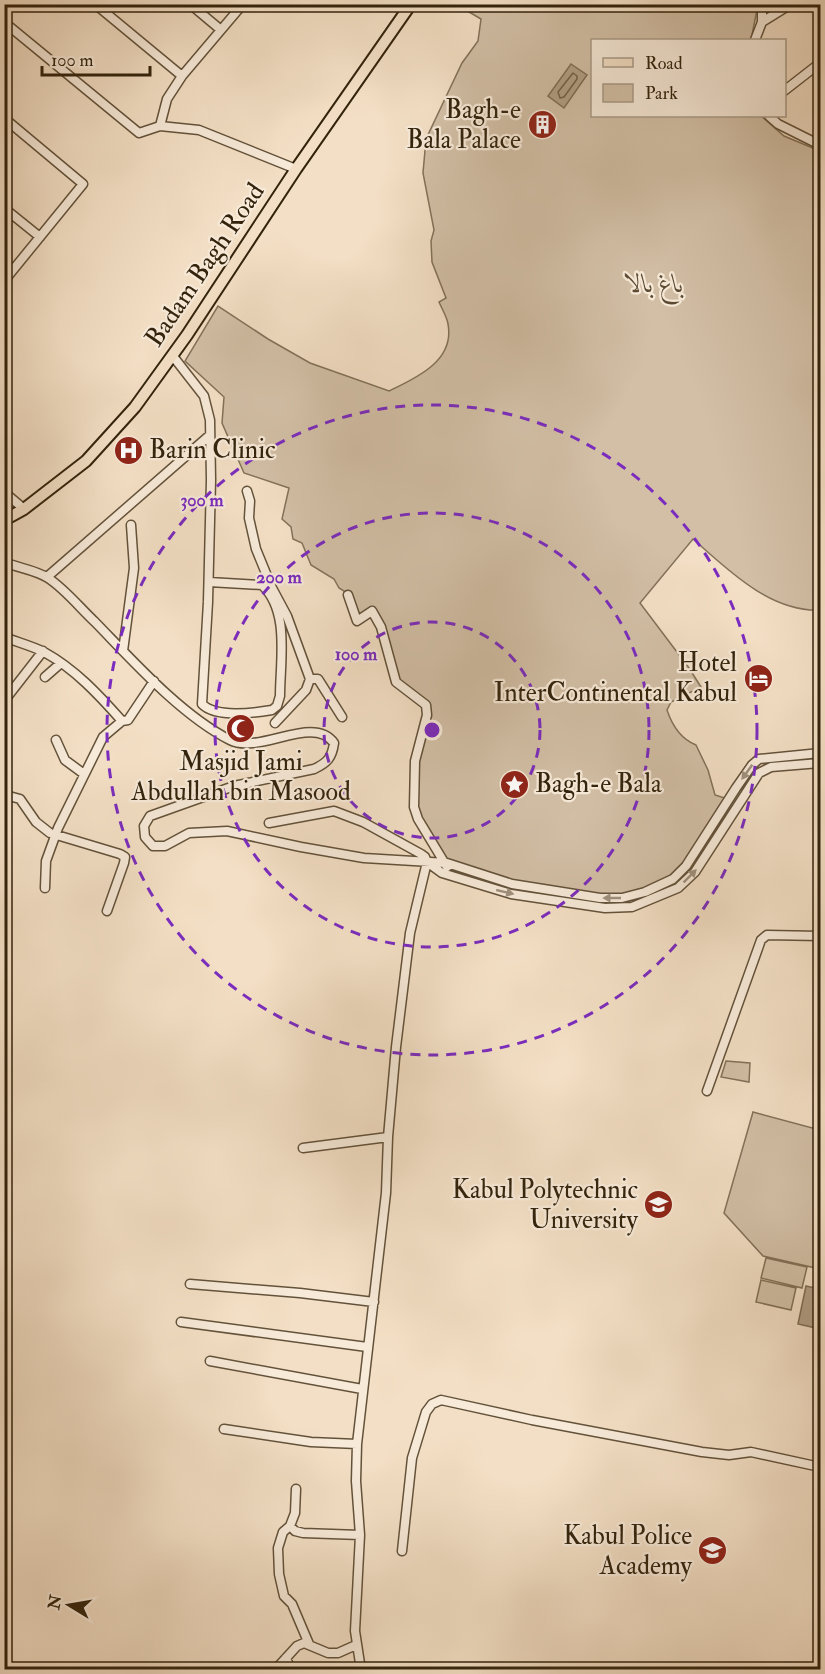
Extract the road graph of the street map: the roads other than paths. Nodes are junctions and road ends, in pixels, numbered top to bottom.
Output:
1 (94, 4) edge
2 (190, 4) edge
3 (243, 4) edge
4 (762, 4) edge
5 (791, 4) edge
6 (405, 7) edge
7 (4, 22) edge
8 (762, 22) junction
9 (221, 30) junction
10 (755, 39) edge
11 (820, 63) edge
12 (182, 76) junction
13 (786, 89) edge
14 (770, 117) edge
15 (4, 118) edge
16 (160, 126) junction
17 (818, 140) edge
18 (296, 170) junction
19 (4, 208) edge
20 (40, 237) junction
21 (4, 281) edge
22 (171, 355) junction
23 (210, 435) junction
24 (248, 490) dead end
25 (4, 492) edge
26 (24, 509) junction
27 (4, 520) edge
28 (131, 525) dead end
29 (4, 562) edge
30 (47, 577) junction
31 (209, 582) junction
32 (348, 596) dead end
33 (4, 637) edge
34 (43, 651) junction
35 (123, 651) junction
36 (61, 663) junction
37 (45, 676) dead end
38 (310, 678) junction
39 (154, 681) junction
40 (4, 701) edge
41 (342, 717) dead end
42 (122, 721) junction
43 (275, 723) dead end
44 (56, 740) dead end
45 (820, 753) edge
46 (820, 763) edge
47 (84, 774) junction
48 (736, 788) junction
49 (745, 793) junction
50 (4, 798) edge
51 (269, 823) dead end
52 (56, 835) junction
53 (427, 862) junction
54 (447, 863) junction
55 (449, 876) junction
56 (45, 888) dead end
57 (107, 911) dead end
58 (820, 936) edge
59 (707, 1091) dead end
60 (388, 1137) junction
61 (303, 1148) dead end
62 (190, 1284) dead end
63 (374, 1302) junction
64 (181, 1322) dead end
65 (367, 1347) junction
66 (210, 1361) dead end
67 (362, 1389) junction
68 (224, 1429) dead end
69 (357, 1444) junction
70 (820, 1467) edge
71 (296, 1489) dead end
72 (290, 1526) junction
73 (360, 1535) junction
74 (402, 1551) dead end
75 (309, 1644) junction
76 (356, 1645) junction
77 (286, 1658) junction
78 (275, 1670) edge
79 (291, 1670) edge
80 (361, 1670) edge

1 - 12 street
2 - 9 street
3 - 9 street
4 - 8 street
5 - 8 street
6 - 18 main road, Badam Bagh Road
7 - 16 street
8 - 10 street
9 - 12 street
11 - 13 street
12 - 16 street
14 - 17 street
15 - 20 street
16 - 18 street
18 - 22 main road, Badam Bagh Road
19 - 20 street
20 - 21 street
22 - 23 street
22 - 26 main road, Badam Bagh Road
23 - 30 street
23 - 31 street
24 - 38 street
25 - 26 street
26 - 27 main road, Badam Bagh Road
28 - 35 street
29 - 30 street
30 - 35 street
31 - 31 street
32 - 54 street
33 - 34 street
34 - 36 street
34 - 40 street
35 - 39 street
36 - 37 street
36 - 42 street
38 - 41 street
38 - 43 street
39 - 42 street
39 - 53 street
42 - 47 street
44 - 47 street
45 -> 48 street
46 - 49 street
47 - 52 street
48 - 49 street
48 -> 54 street
55 -> 49 street
50 - 52 street
51 - 53 street
52 - 56 street
52 - 57 street
53 - 54 street
53 - 55 street
53 - 60 street
54 - 55 street
58 - 59 street
60 - 61 street
60 - 63 street
62 - 63 street
63 - 65 street
64 - 65 street
65 - 67 street
66 - 67 street
67 - 69 street
68 - 69 street
69 - 73 street
70 - 74 street
71 - 72 street
72 - 73 street
72 - 75 street
73 - 76 street
75 - 76 street
75 - 77 street
76 - 80 street
77 - 78 street
77 - 79 street

